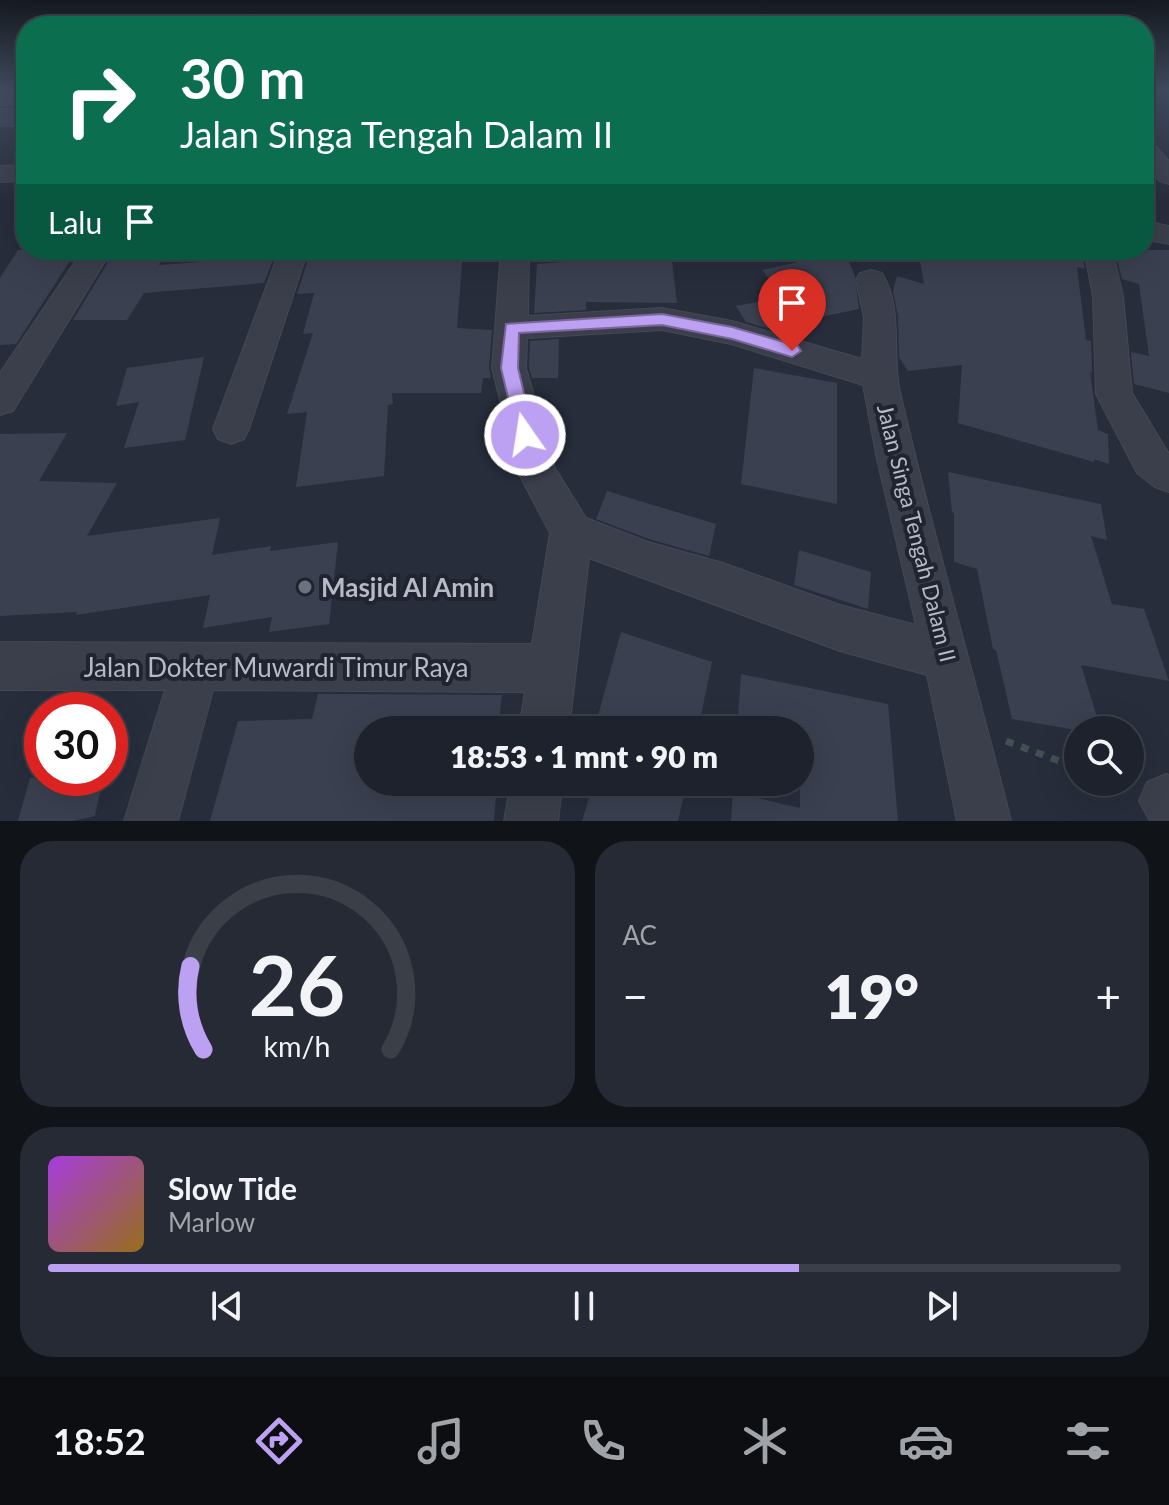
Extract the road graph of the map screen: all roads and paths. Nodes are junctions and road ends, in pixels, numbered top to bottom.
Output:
1 (1154, 159) edge
2 (1169, 176) edge
3 (92, 260) edge
4 (290, 260) edge
5 (514, 260) edge
6 (1100, 260) edge
7 (871, 280) dead end
8 (511, 328) junction
9 (879, 377) junction
10 (0, 401) edge
11 (231, 429) dead end
12 (1169, 475) edge
13 (571, 531) junction
14 (947, 657) junction
15 (0, 666) edge
16 (196, 667) junction
17 (552, 668) junction
18 (546, 716) edge
19 (964, 726) junction
20 (1064, 763) edge
21 (535, 796) edge
22 (151, 821) edge
23 (531, 821) edge
24 (984, 821) edge

1 - 2 street
3 - 10 street
4 - 11 street
5 - 8 street
6 - 12 street
7 - 9 street
8 - 9 street, Jalan Singa Tengah Dalam II
8 - 13 street
9 - 14 street, Jalan Singa Tengah Dalam II
13 - 14 street
13 - 17 street
14 - 19 street, Jalan Singa Tengah Dalam II
15 - 16 street, Jalan Dokter Muwardi Timur Raya
16 - 17 street, Jalan Dokter Muwardi Timur Raya
16 - 22 street
17 - 18 street
19 - 20 path
19 - 24 street, Jalan Singa Tengah Dalam II
21 - 23 street

